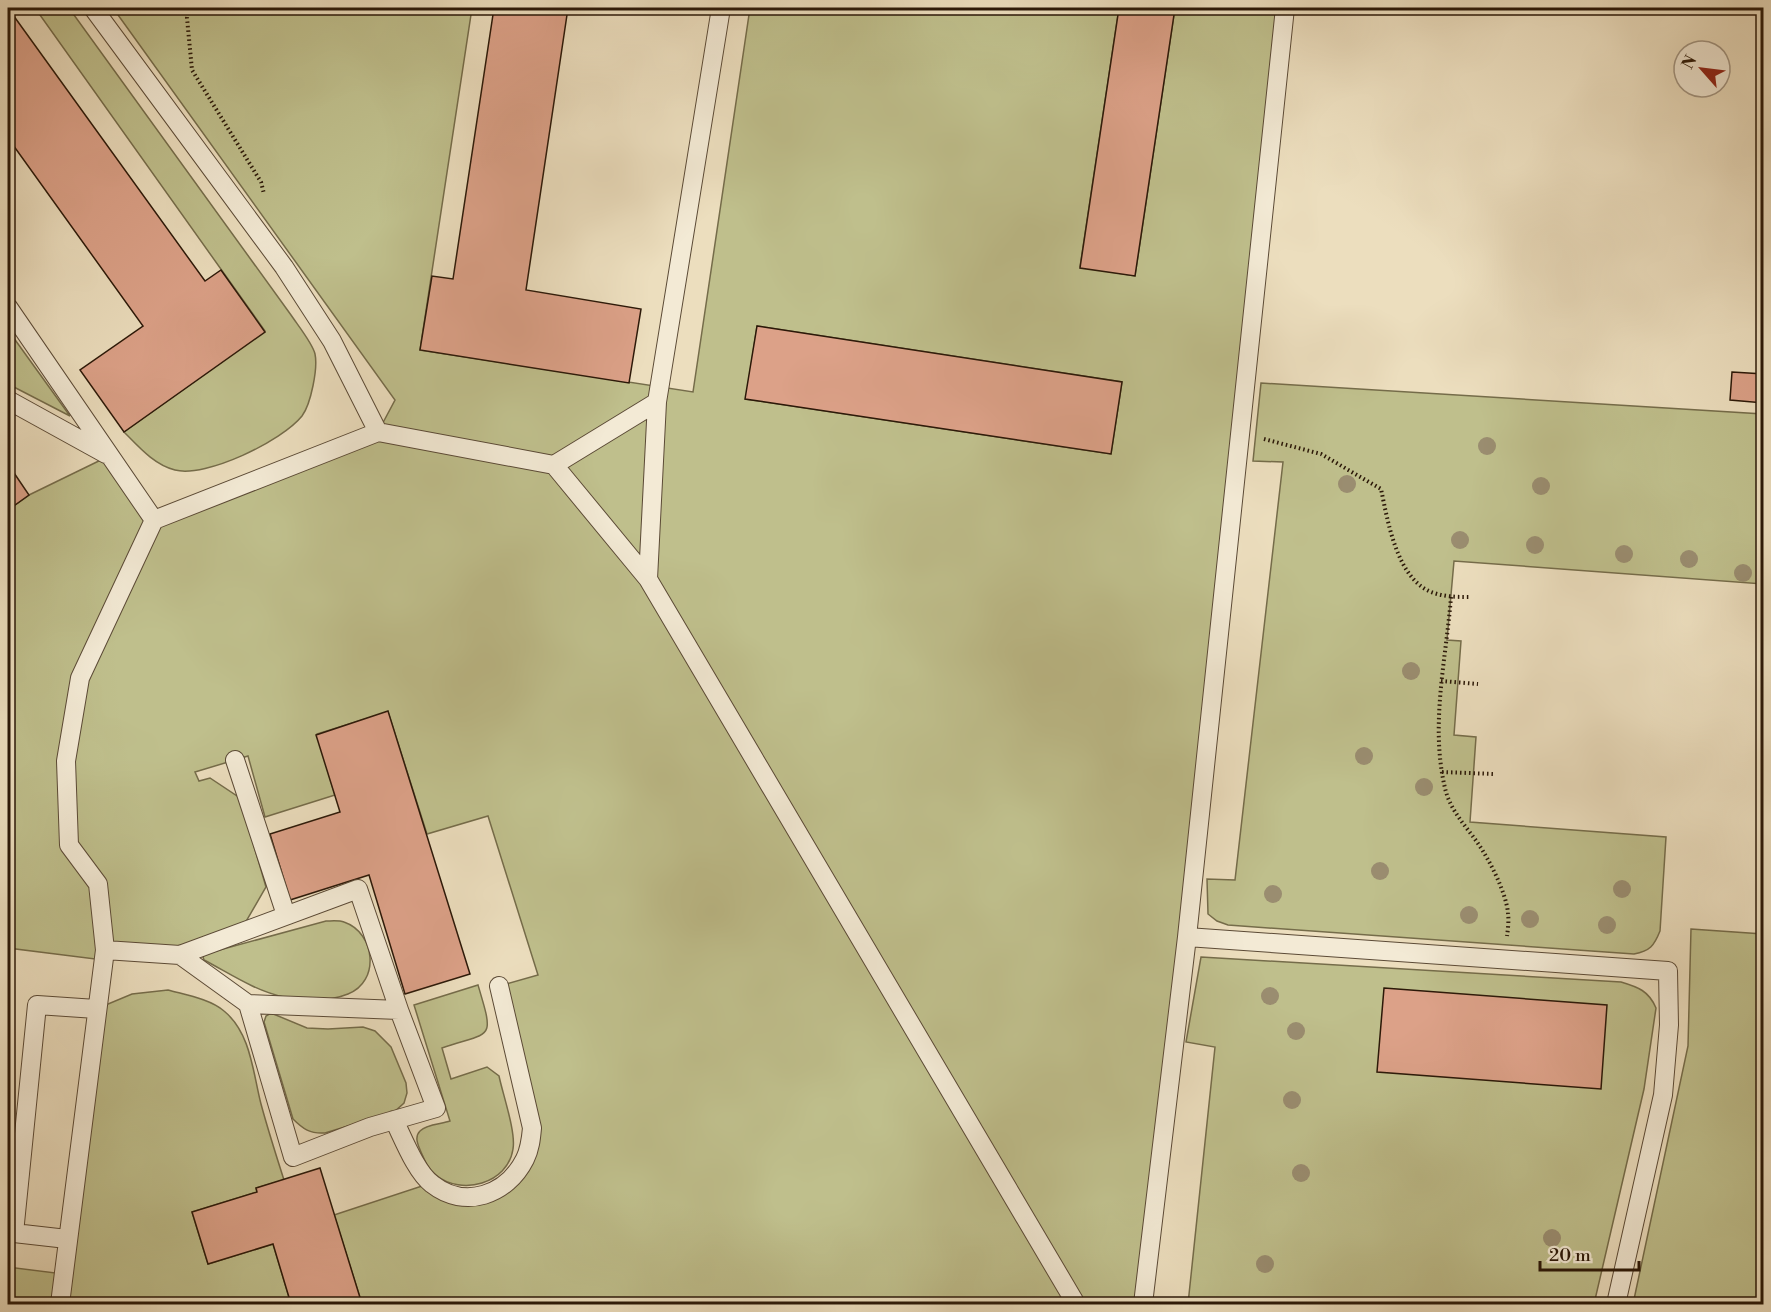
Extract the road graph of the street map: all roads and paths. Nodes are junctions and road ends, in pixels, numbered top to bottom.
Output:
1 (93, 8) edge
2 (188, 8) edge
3 (721, 8) edge
4 (1285, 8) edge
5 (267, 203) dead end
6 (8, 307) edge
7 (8, 400) edge
8 (657, 402) junction
9 (378, 432) junction
10 (1240, 435) junction
11 (109, 456) junction
12 (554, 465) junction
13 (154, 520) junction
14 (648, 579) junction
15 (1451, 597) junction
16 (1470, 597) dead end
17 (1441, 681) junction
18 (1478, 684) dead end
19 (235, 760) dead end
20 (1443, 772) junction
21 (1494, 774) dead end
22 (286, 915) junction
23 (1187, 937) junction
24 (105, 950) junction
25 (180, 955) junction
26 (1506, 959) junction
27 (499, 986) dead end
28 (248, 1004) junction
29 (96, 1009) junction
30 (399, 1010) junction
31 (394, 1120) junction
32 (68, 1239) junction
33 (60, 1305) edge
34 (1076, 1305) edge
35 (1143, 1305) edge
36 (1616, 1305) edge

1 - 9 lane
2 - 5 path
3 - 8 lane
4 - 10 lane
6 - 11 lane
7 - 11 lane
8 - 12 lane
8 - 14 lane
9 - 12 lane
9 - 13 lane
10 - 15 path
10 - 23 lane
11 - 13 lane
12 - 14 lane
13 - 24 lane
14 - 34 lane
15 - 16 path
15 - 17 path
17 - 18 path
17 - 20 path
19 - 22 lane
20 - 21 path
20 - 26 path
22 - 25 lane
22 - 30 lane
23 - 26 lane
23 - 35 lane
24 - 25 lane
24 - 29 lane
25 - 28 lane
26 - 36 lane
27 - 31 lane
28 - 30 lane
28 - 31 lane
29 - 32 lane
29 - 32 lane
30 - 31 lane
32 - 33 lane

